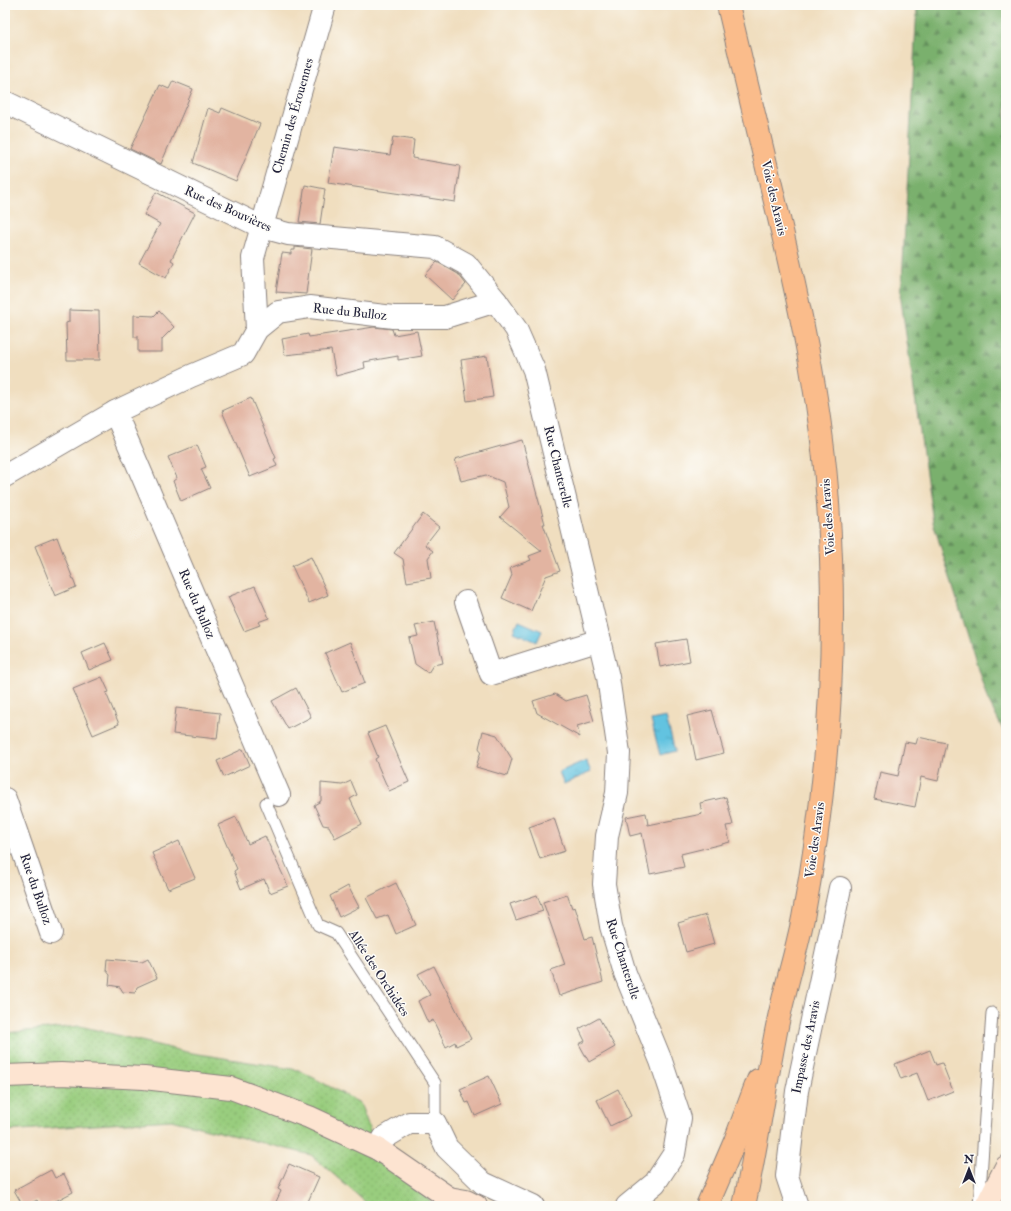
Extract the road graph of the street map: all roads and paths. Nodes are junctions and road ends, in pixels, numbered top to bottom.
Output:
1 (325, 5) edge
2 (728, 5) edge
3 (5, 102) edge
4 (262, 227) junction
5 (496, 301) junction
6 (257, 329) junction
7 (115, 412) junction
8 (5, 476) edge
9 (466, 602) dead end
10 (600, 640) junction
11 (5, 799) edge
12 (273, 799) joint
13 (840, 888) dead end
14 (51, 934) dead end
15 (992, 1013) dead end
16 (775, 1034) junction
17 (5, 1076) edge
18 (435, 1123) junction
19 (378, 1149) junction
20 (1006, 1167) edge
21 (453, 1202) edge
22 (476, 1206) edge
23 (533, 1206) edge
24 (627, 1206) edge
25 (707, 1206) edge
26 (744, 1206) edge
27 (797, 1206) edge
28 (979, 1206) edge
29 (986, 1206) edge

1 - 4 street, Chemin des Érouennes
2 - 16 highway, Voie des Aravis
3 - 4 street, Rue des Bouvières
4 - 5 street, Rue des Bouvières
4 - 6 street, Chemin des Érouennes
5 - 6 street, Rue du Bulloz
5 - 10 street, Rue Chanterelle
6 - 7 street, Rue du Bulloz
7 - 8 street, Rue du Bulloz
7 - 12 street, Rue du Bulloz
9 - 10 street
10 - 24 street, Rue Chanterelle
11 - 14 street, Rue du Bulloz
12 - 18 lane, Allée des Orchidées
13 - 27 street, Impasse des Aravis
15 - 28 lane
16 - 25 highway, Voie des Aravis
16 - 26 highway, Voie des Aravis
17 - 19 main road
18 - 19 street
18 - 23 street
19 - 21 main road
20 - 29 main road
21 - 22 main road

